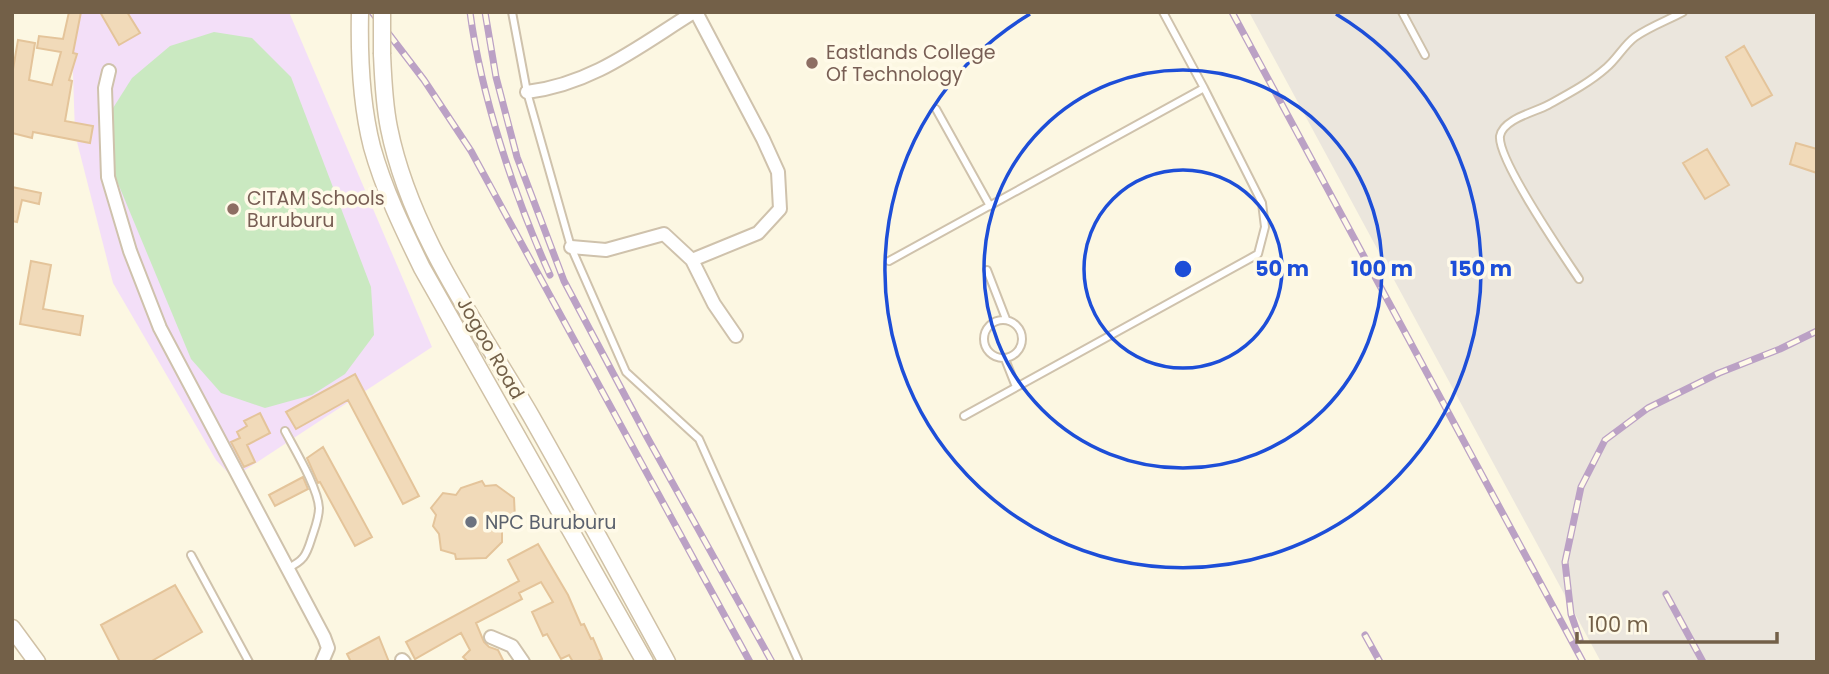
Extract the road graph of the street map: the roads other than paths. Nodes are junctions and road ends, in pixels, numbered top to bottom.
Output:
1 (382, 12) edge
2 (512, 12) edge
3 (695, 12) edge
4 (1163, 12) edge
5 (1402, 12) edge
6 (1683, 12) edge
7 (360, 17) edge
8 (1424, 55) dead end
9 (109, 71) dead end
10 (1205, 88) junction
11 (527, 92) junction
12 (936, 109) dead end
13 (990, 206) junction
14 (571, 247) junction
15 (692, 260) junction
16 (889, 261) dead end
17 (987, 270) dead end
18 (1579, 279) dead end
19 (1006, 319) junction
20 (736, 335) dead end
21 (1005, 359) junction
22 (1016, 387) junction
23 (964, 416) dead end
24 (285, 431) dead end
25 (191, 555) dead end
26 (288, 568) junction
27 (12, 628) edge
28 (491, 637) dead end
29 (798, 660) dead end
30 (37, 662) edge
31 (249, 662) edge
32 (322, 662) edge
33 (523, 662) edge
34 (645, 662) edge
35 (667, 662) edge

1 - 35 main road, Jogoo Road, bridge
2 - 11 lane
3 - 11 street
3 - 15 street
4 - 10 lane
5 - 8 lane
6 - 18 lane
7 - 34 main road, Jogoo Road
9 - 26 street
10 - 13 lane
10 - 22 lane
11 - 14 lane
12 - 13 lane
13 - 16 lane
14 - 15 street
14 - 29 lane
15 - 20 street
17 - 19 lane
19 - 21 lane
19 - 21 lane
21 - 22 lane
22 - 23 lane
24 - 26 lane
25 - 31 lane
26 - 32 street
27 - 30 main road
28 - 33 street

